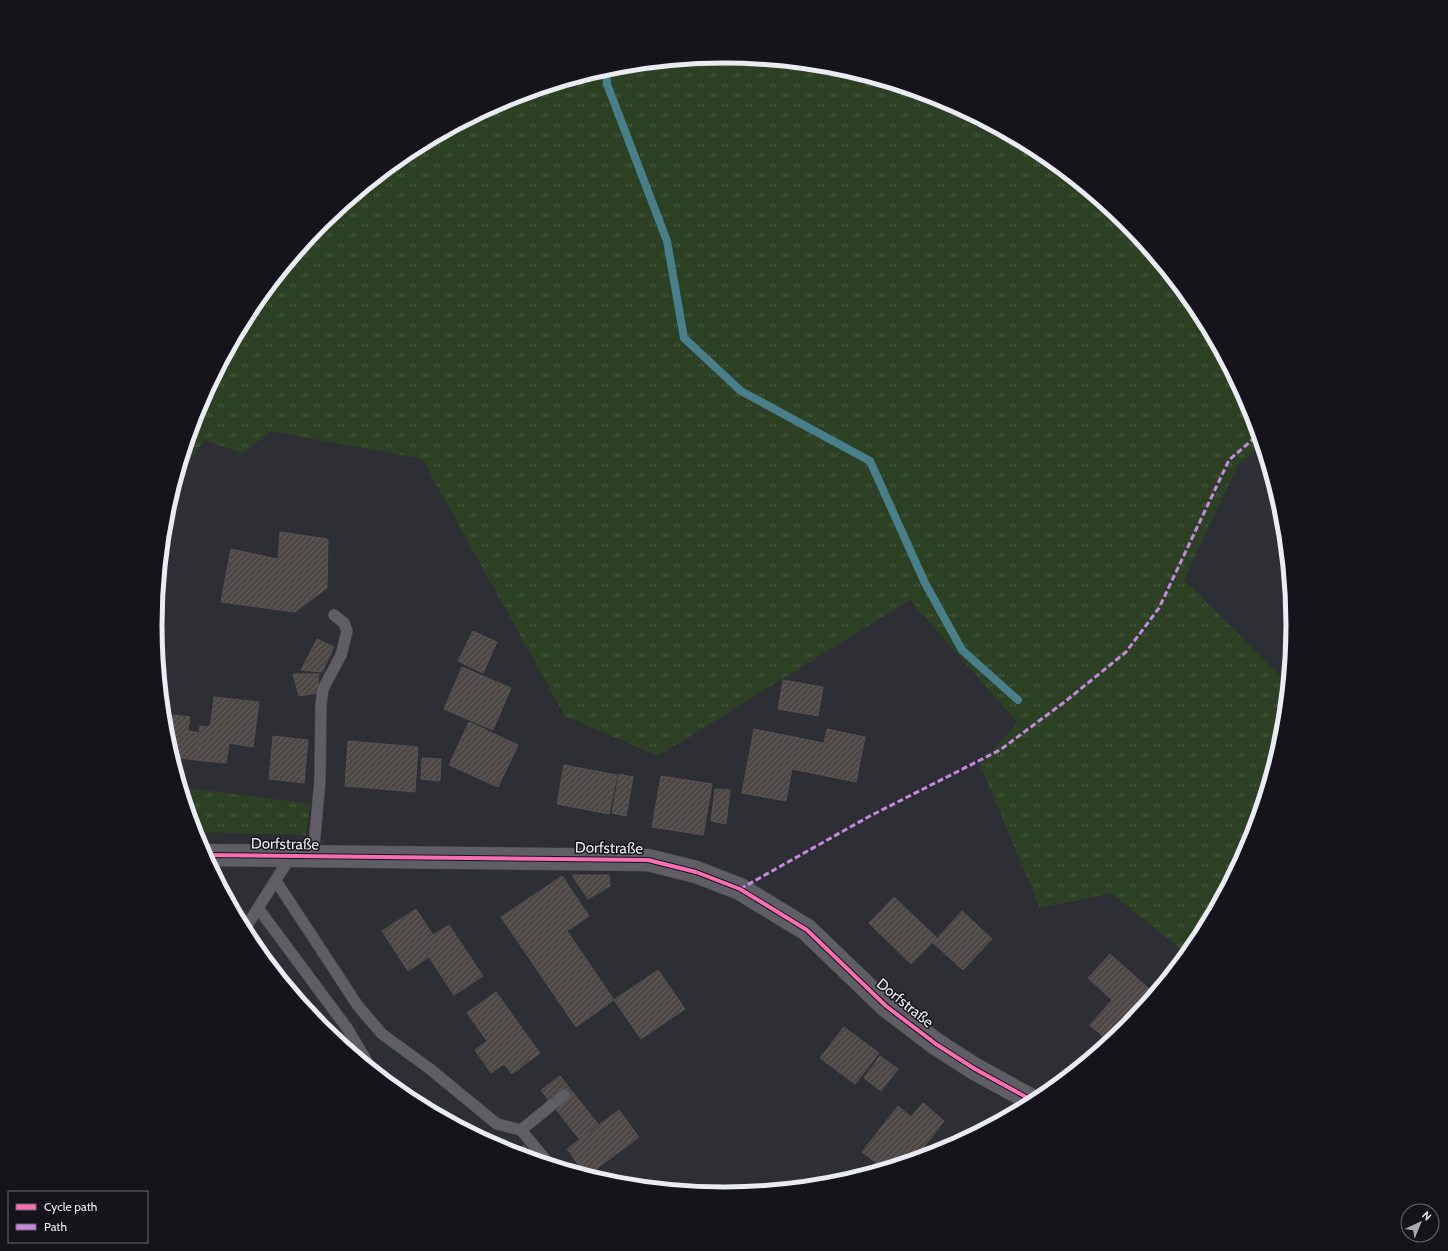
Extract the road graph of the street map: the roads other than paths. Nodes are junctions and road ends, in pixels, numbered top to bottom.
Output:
1 (334, 615) dead end
2 (210, 854) edge
3 (291, 856) junction
4 (313, 857) junction
5 (276, 881) junction
6 (258, 908) junction
7 (248, 924) edge
8 (365, 1058) edge
9 (564, 1095) dead end
10 (1028, 1098) edge
11 (520, 1130) junction
12 (544, 1158) edge

1 - 4 lane
2 - 3 street, Dorfstraße
3 - 4 street, Dorfstraße
3 - 5 lane
4 - 10 street, Dorfstraße
5 - 6 lane
5 - 11 lane
6 - 7 lane
6 - 8 lane
9 - 11 lane
11 - 12 lane

